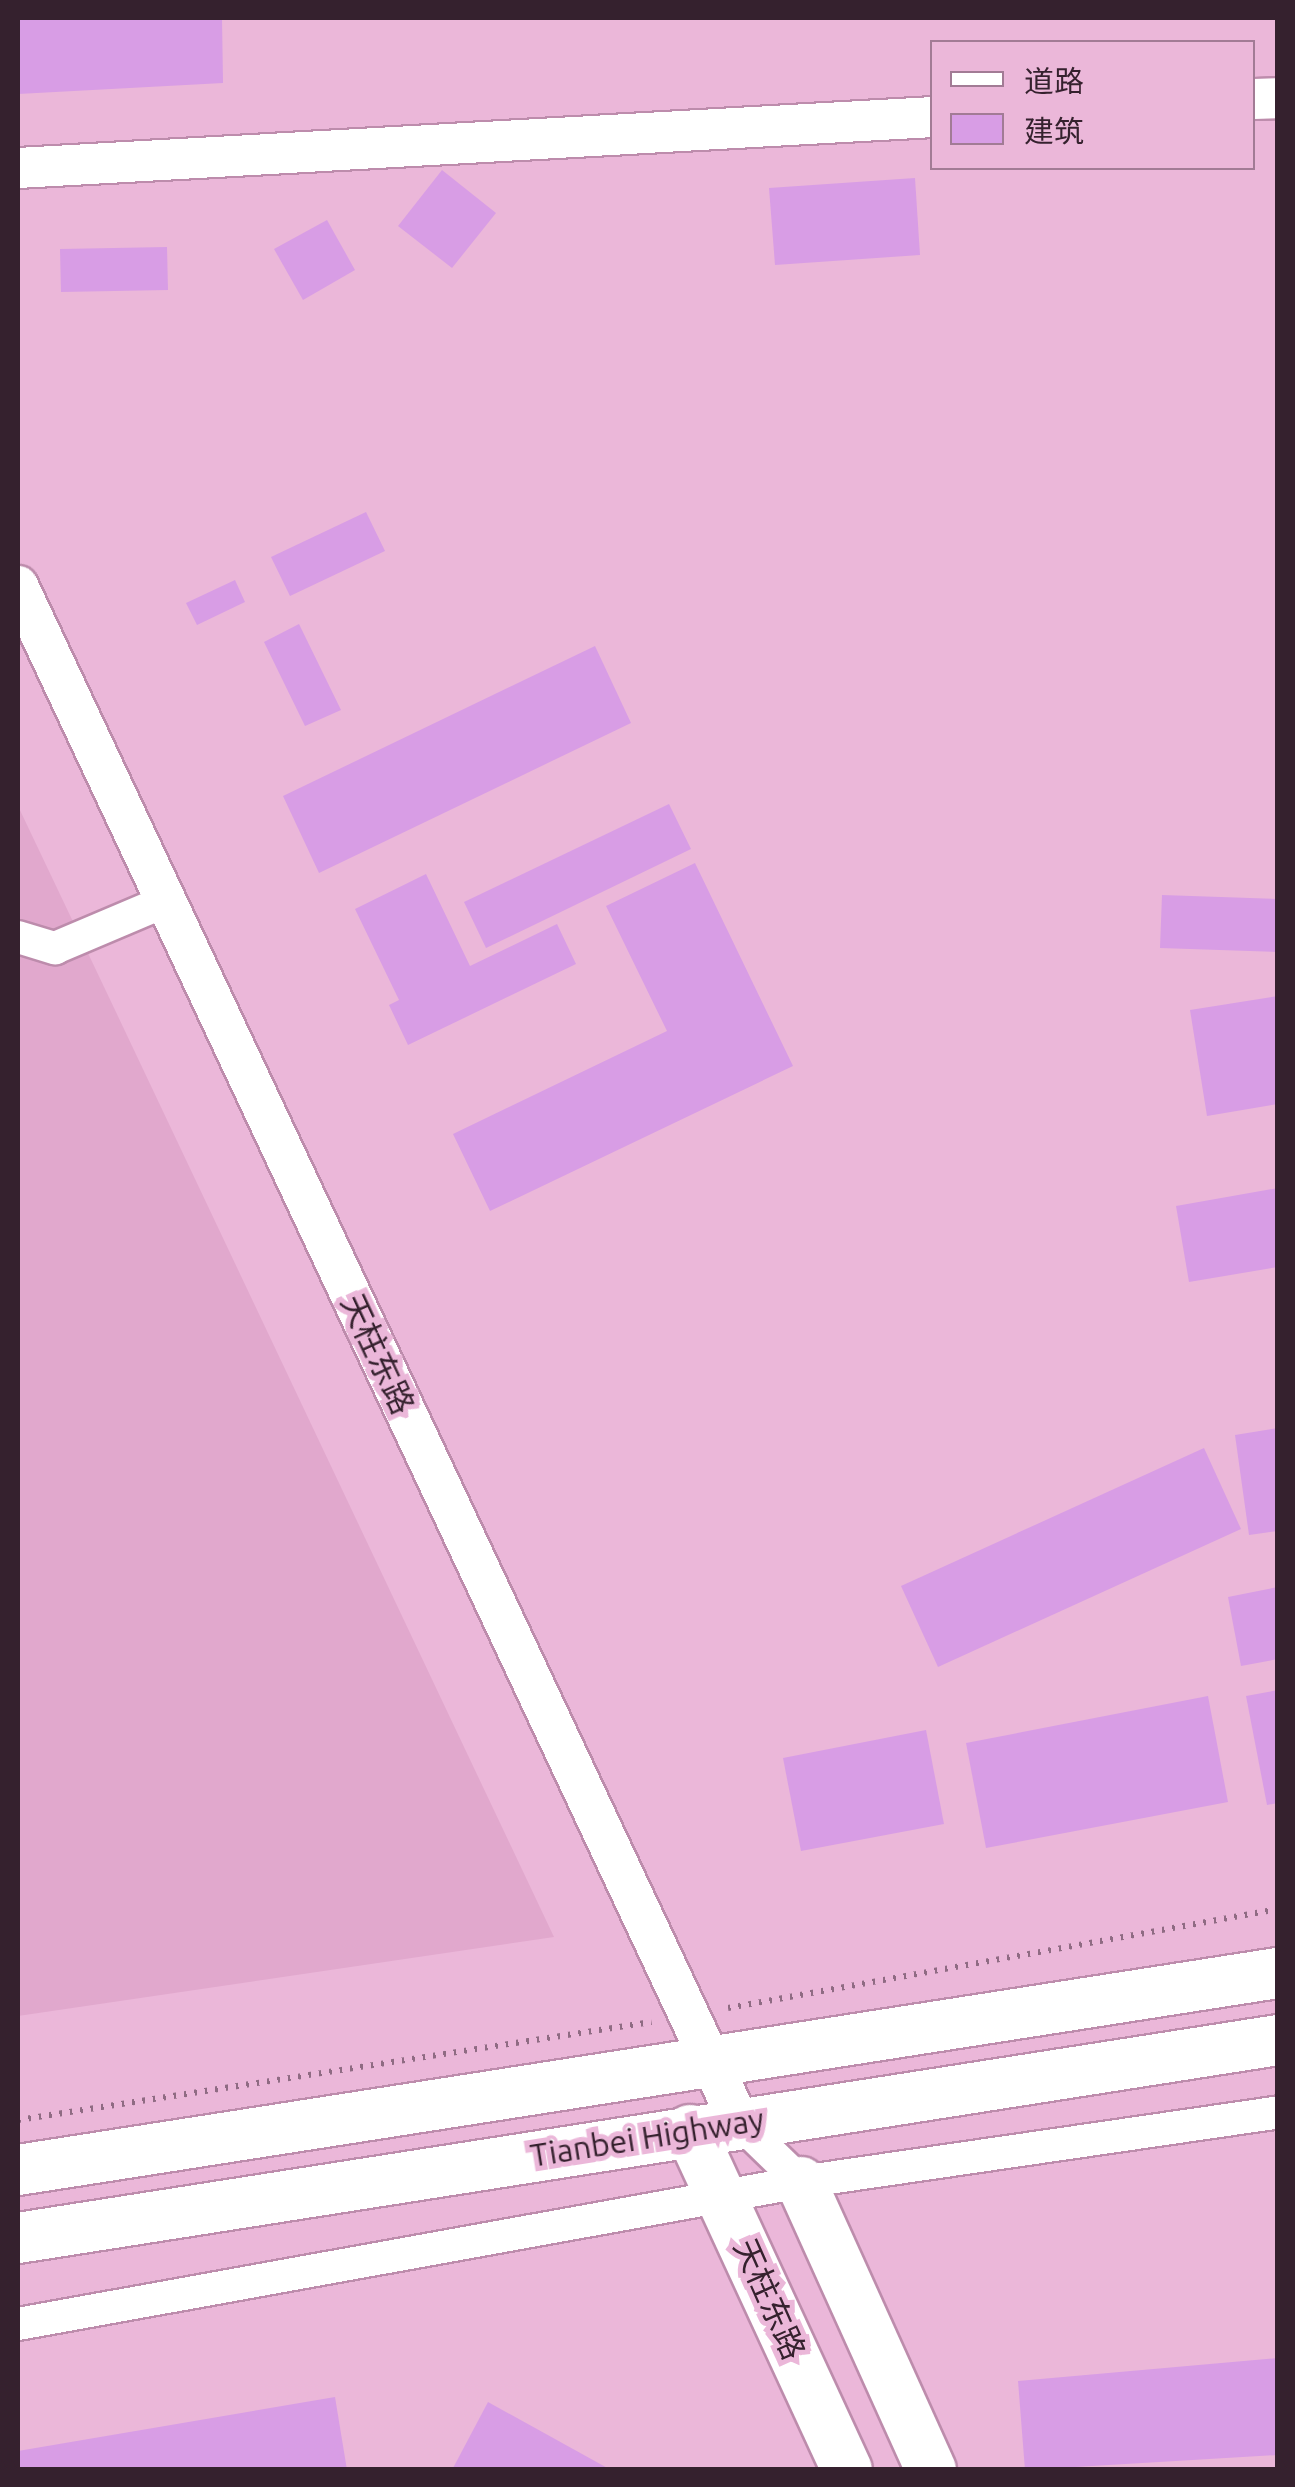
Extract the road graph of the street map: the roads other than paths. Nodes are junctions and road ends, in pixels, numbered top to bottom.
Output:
1 (930, 117) edge
2 (18, 168) edge
3 (18, 586) edge
4 (168, 900) junction
5 (18, 938) edge
6 (1278, 1973) edge
7 (1278, 2040) edge
8 (712, 2062) junction
9 (1278, 2112) edge
10 (740, 2122) junction
11 (690, 2130) junction
12 (18, 2170) edge
13 (801, 2182) junction
14 (724, 2196) junction
15 (18, 2238) edge
16 (18, 2324) edge
17 (847, 2470) edge
18 (931, 2470) edge

1 - 2 street
3 - 4 street, 天柱东路
4 - 5 street
4 - 8 street, 天柱东路
6 - 8 main road, Tianbei Highway
7 - 10 main road, Tianbei Highway
8 - 10 street, 天柱东路
8 - 12 main road, Tianbei Highway
9 - 13 street
10 - 11 main road, Tianbei Highway
10 - 13 street
11 - 14 main road, 天柱东路
11 - 15 main road, Tianbei Highway
13 - 14 street
13 - 18 main road
14 - 16 street
14 - 17 main road, 天柱东路

